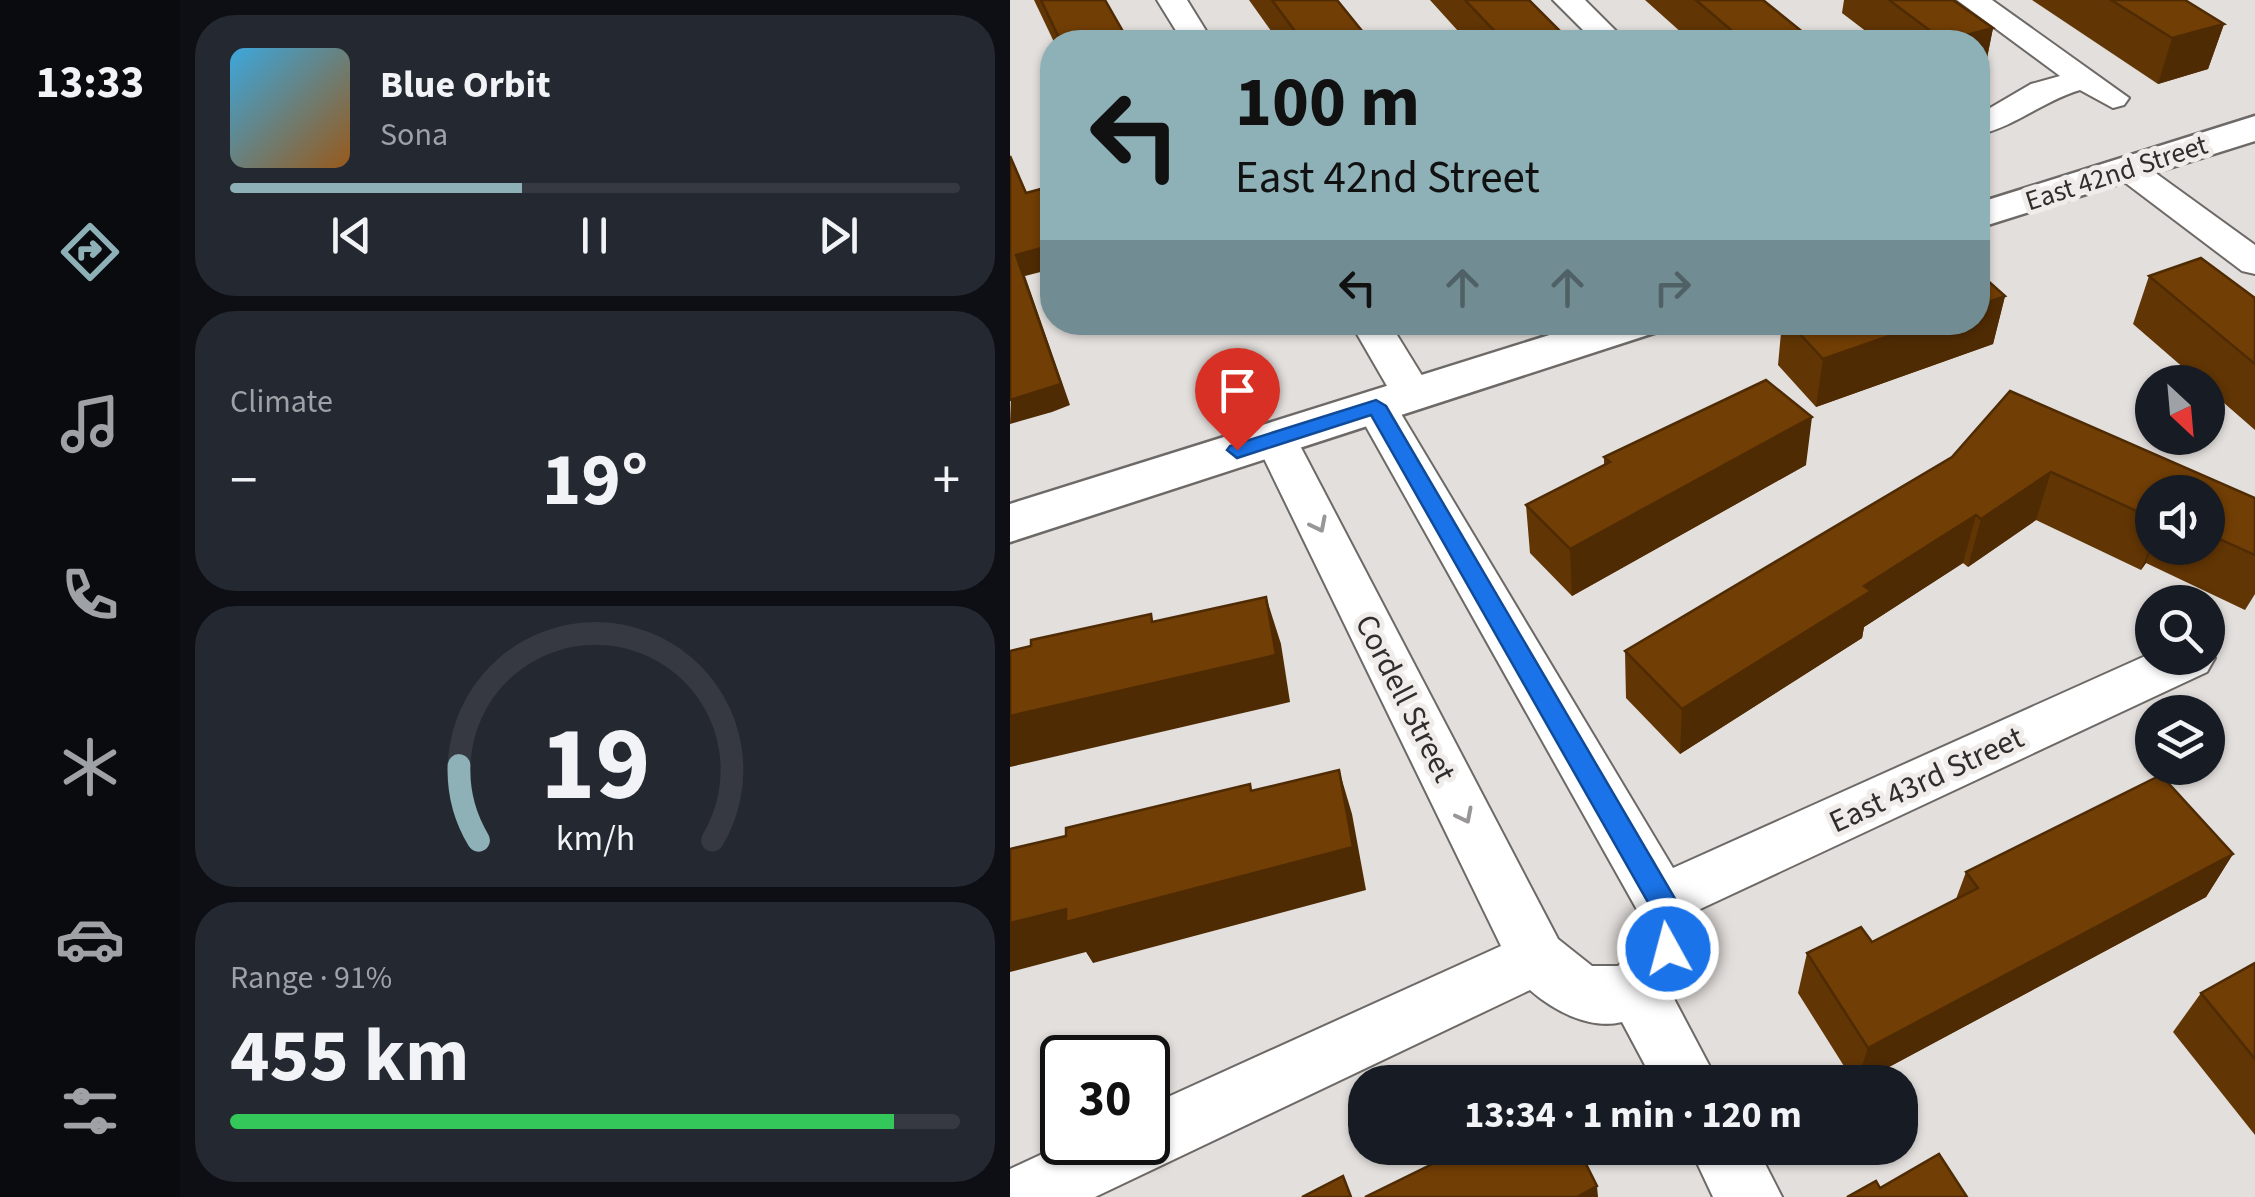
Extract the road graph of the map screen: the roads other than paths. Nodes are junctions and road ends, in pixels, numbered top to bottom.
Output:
1 (1172, 0) edge
2 (1568, 0) edge
3 (1972, 0) edge
4 (1191, 30) edge
5 (1599, 30) edge
6 (2084, 78) junction
7 (2113, 98) dead end
8 (1990, 122) edge
9 (2255, 128) edge
10 (2127, 168) junction
11 (1990, 212) edge
12 (2255, 263) edge
13 (1374, 335) edge
14 (1601, 335) edge
15 (1395, 401) junction
16 (1275, 438) junction
17 (1010, 524) edge
18 (2153, 675) edge
19 (1662, 900) junction
20 (1537, 958) junction
21 (1636, 988) junction
22 (1678, 1065) edge
23 (1170, 1129) edge
24 (1091, 1165) edge
25 (1731, 1165) edge
26 (1023, 1197) edge
27 (1749, 1197) edge

1 - 4 street
2 - 5 street
3 - 6 street
6 - 7 street
6 - 8 street
9 - 10 street, East 42nd Street
10 - 11 street, East 42nd Street
10 - 12 street
13 - 15 street
14 - 15 street
15 - 16 street
15 - 19 street
16 - 17 street
16 -> 20 street, Cordell Street
18 - 19 street, East 43rd Street
19 - 21 street
20 - 21 street
20 - 23 street
21 - 22 street
24 - 26 street
25 - 27 street

